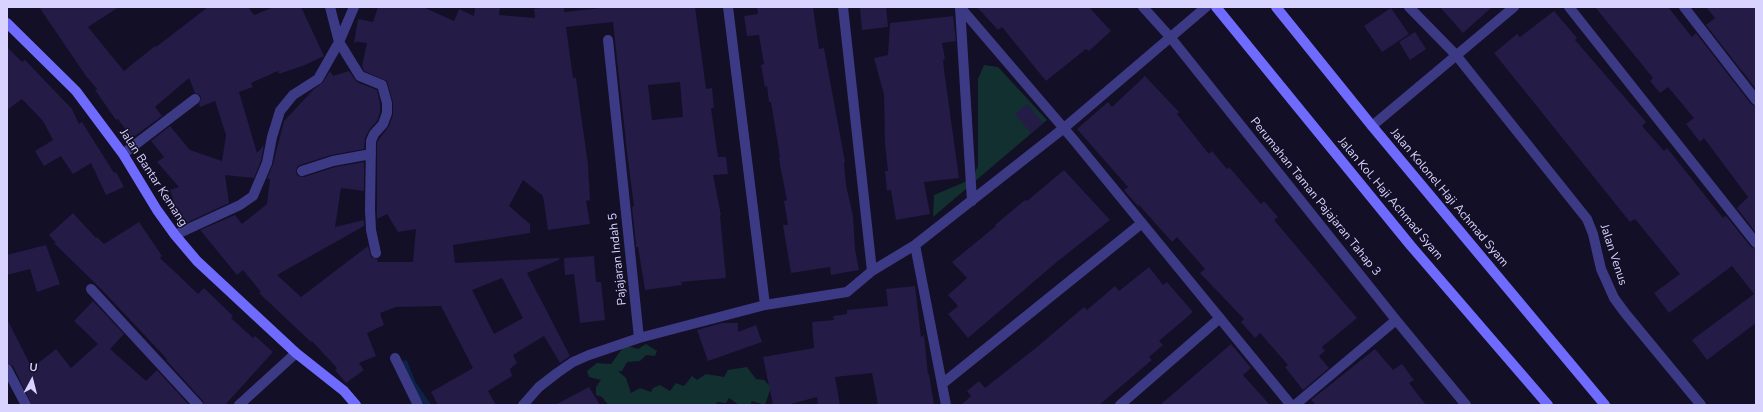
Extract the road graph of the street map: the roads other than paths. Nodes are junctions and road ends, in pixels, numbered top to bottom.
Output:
1 (330, 7) edge
2 (354, 7) edge
3 (728, 7) edge
4 (843, 7) edge
5 (960, 7) edge
6 (1143, 7) edge
7 (1206, 7) edge
8 (1216, 7) edge
9 (1276, 7) edge
10 (1408, 7) edge
11 (1514, 7) edge
12 (1569, 7) edge
13 (1684, 7) edge
14 (7, 23) edge
15 (1171, 38) junction
16 (608, 40) dead end
17 (339, 42) junction
18 (1456, 55) junction
19 (195, 99) dead end
20 (1756, 100) edge
21 (1372, 126) junction
22 (1064, 128) junction
23 (124, 154) junction
24 (371, 154) junction
25 (302, 171) dead end
26 (972, 200) junction
27 (1142, 223) junction
28 (174, 235) junction
29 (1756, 243) edge
30 (915, 245) junction
31 (376, 253) dead end
32 (872, 271) junction
33 (91, 289) dead end
34 (765, 305) junction
35 (1220, 318) junction
36 (1396, 320) junction
37 (639, 338) junction
38 (296, 353) junction
39 (394, 358) dead end
40 (7, 369) edge
41 (942, 384) junction
42 (26, 405) edge
43 (198, 405) edge
44 (239, 405) edge
45 (356, 405) edge
46 (418, 405) edge
47 (523, 405) edge
48 (946, 405) edge
49 (1120, 405) edge
50 (1292, 405) edge
51 (1295, 405) edge
52 (1466, 405) edge
53 (1548, 405) edge
54 (1605, 405) edge
55 (1701, 405) edge

1 - 17 street
2 - 17 street
3 - 34 street
4 - 32 street
5 - 22 street
5 - 26 street
6 - 15 street, Perumahan Taman Pajajaran Tahap 3
7 - 15 street
8 - 53 main road, Jalan Kol. Haji Achmad Syam
9 - 21 main road, Jalan Kolonel Haji Achmad Syam
10 - 18 street, Jalan Venus
11 - 18 street
12 - 29 street
13 - 20 street
14 - 23 main road, Jalan Bantar Kemang
15 - 22 street
15 - 36 street, Perumahan Taman Pajajaran Tahap 3
16 - 37 street, Pajajaran Indah 5
17 - 24 street
17 - 28 street
18 - 21 street
18 - 55 street, Jalan Venus
19 - 23 street
21 - 54 main road, Jalan Kolonel Haji Achmad Syam
22 - 26 street
22 - 27 street
23 - 28 main road, Jalan Bantar Kemang
24 - 25 street
24 - 31 street
26 - 30 street
27 - 35 street
27 - 41 street
28 - 38 main road, Jalan Bantar Kemang
30 - 32 street
30 - 41 street
32 - 34 street
33 - 43 street
34 - 37 street
35 - 49 street
35 - 50 street
36 - 51 street
36 - 52 street, Perumahan Taman Pajajaran Tahap 3
37 - 47 street
38 - 44 street
38 - 45 main road, Jalan Bantar Kemang
39 - 46 street
40 - 42 street
41 - 48 street

